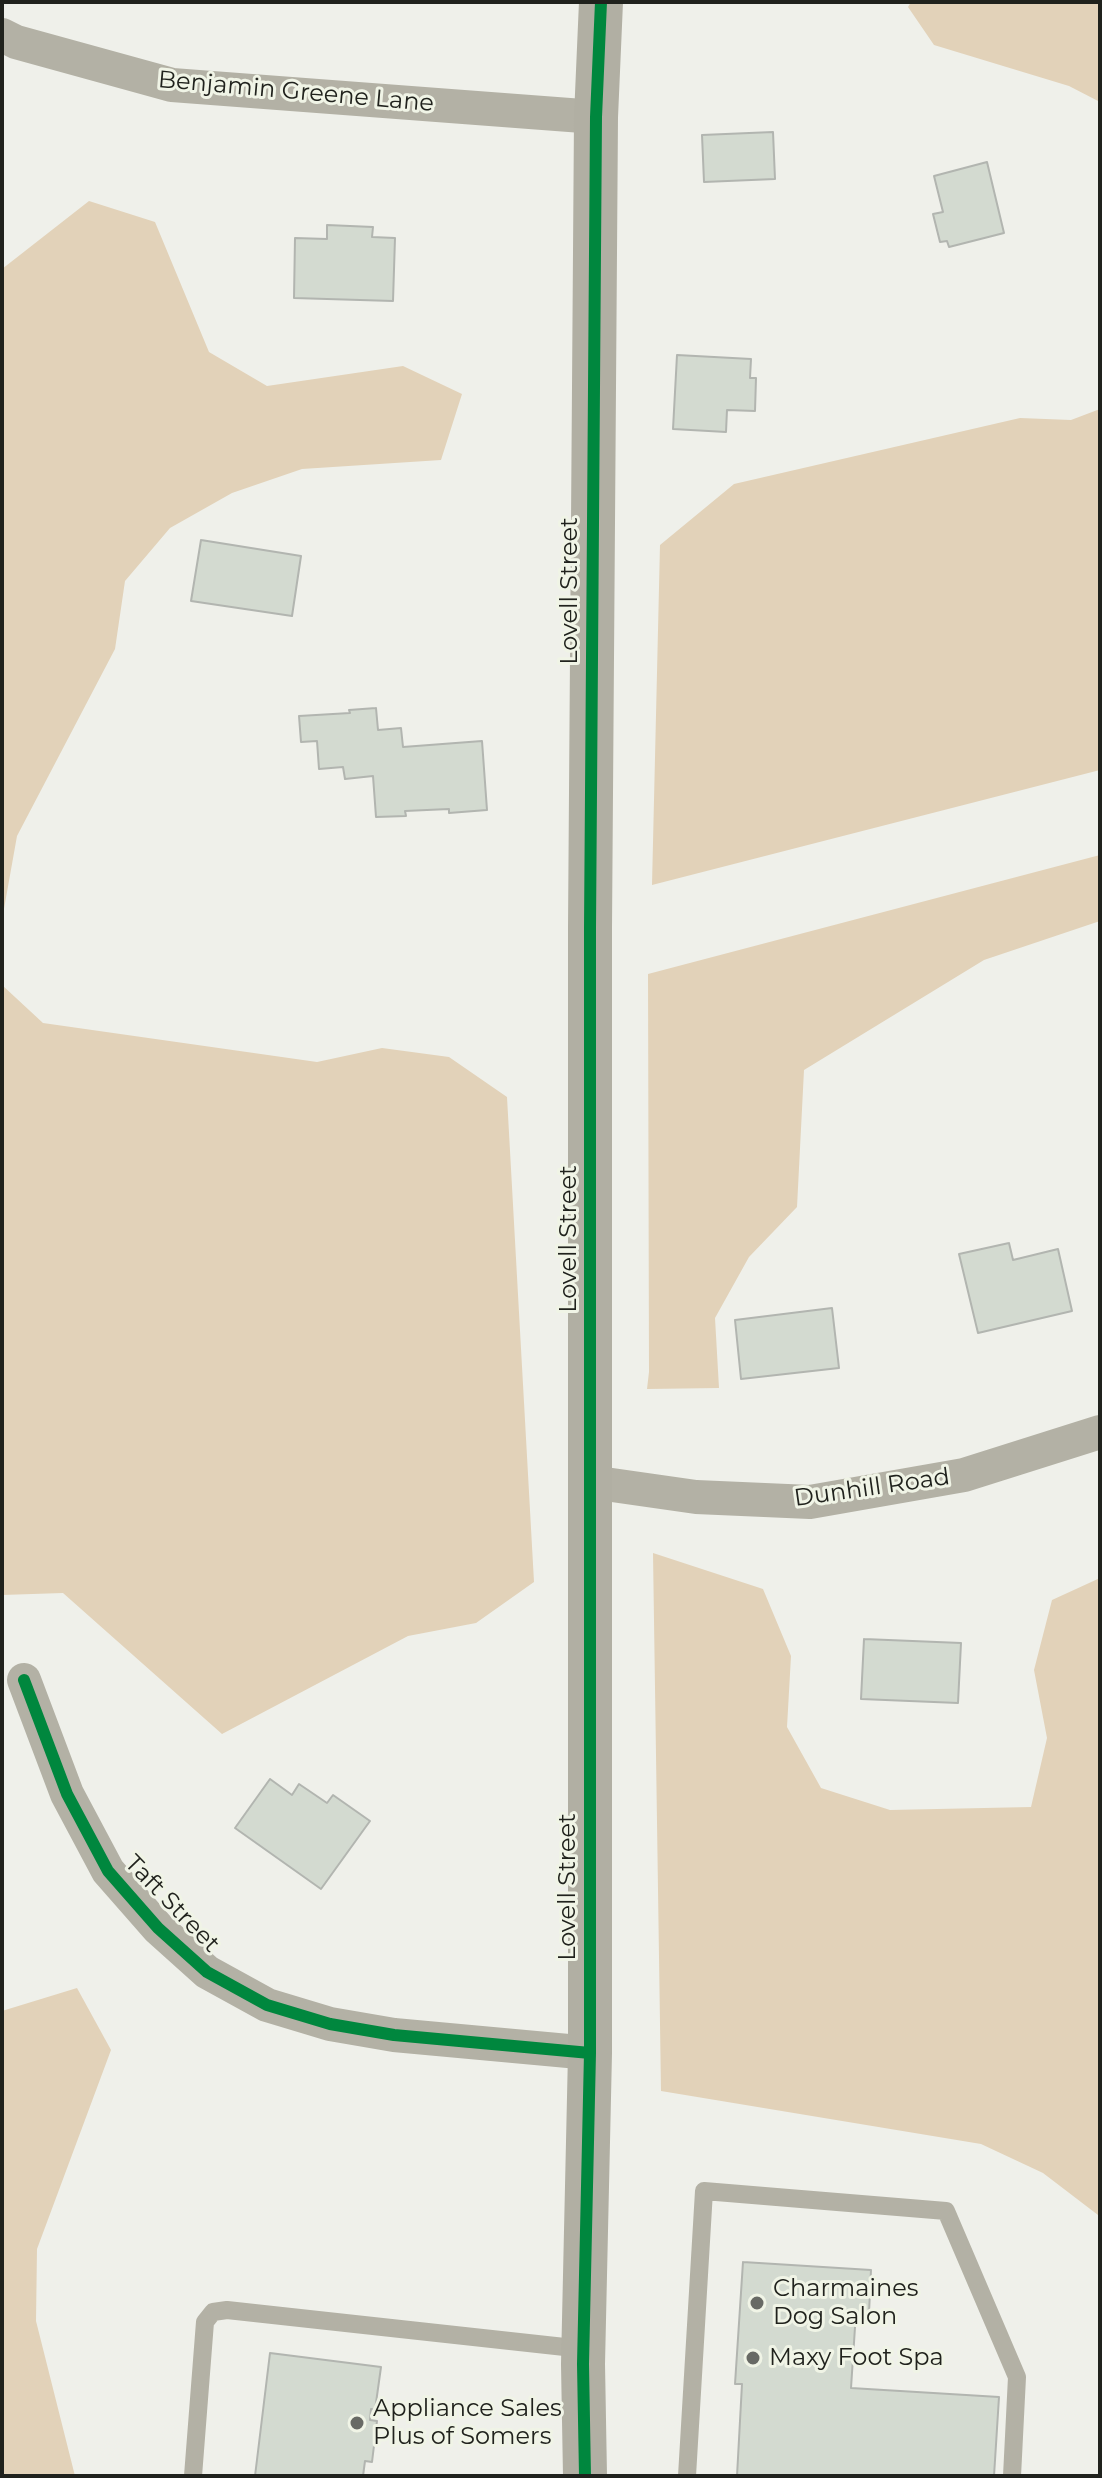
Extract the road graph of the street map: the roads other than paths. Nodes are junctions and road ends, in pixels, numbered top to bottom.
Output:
1 (601, 2) edge
2 (2, 35) edge
3 (596, 117) junction
4 (1100, 1432) edge
5 (591, 1482) junction
6 (24, 1680) dead end
7 (590, 2053) junction
8 (583, 2349) junction
9 (193, 2476) edge
10 (585, 2476) edge
11 (687, 2476) edge
12 (1012, 2476) edge

1 - 3 street, Lovell Street
2 - 3 street, Benjamin Greene Lane
3 - 5 street, Lovell Street
4 - 5 street, Dunhill Road
5 - 7 street, Lovell Street
6 - 7 street, Taft Street
7 - 8 street, Lovell Street
8 - 9 lane
8 - 10 street, Lovell Street
11 - 12 lane

